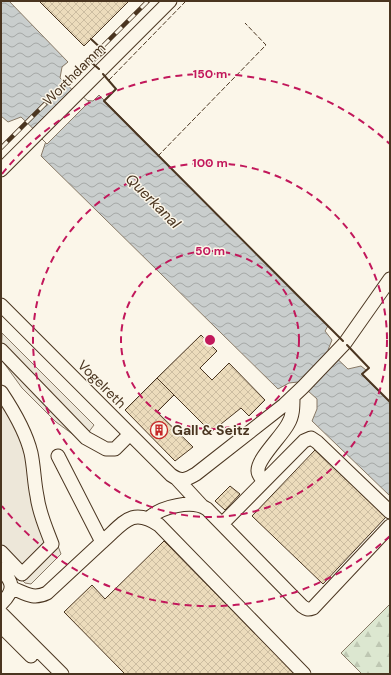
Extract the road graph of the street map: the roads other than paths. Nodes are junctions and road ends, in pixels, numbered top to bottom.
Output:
1 (170, 1) edge
2 (1, 170) edge
3 (390, 279) edge
4 (3, 311) edge
5 (1, 350) edge
6 (1, 392) edge
7 (293, 397) junction
8 (130, 434) junction
9 (58, 456) dead end
10 (180, 480) junction
11 (264, 481) junction
12 (202, 506) junction
13 (390, 512) edge
14 (149, 518) junction
15 (222, 524) junction
16 (390, 526) edge
17 (102, 542) junction
18 (1, 552) edge
19 (1, 569) edge
20 (12, 588) junction
21 (1, 604) edge
22 (1, 613) edge
23 (1, 626) edge
24 (49, 674) edge
25 (62, 674) edge
26 (304, 674) edge

1 - 2 street, Worthdamm
3 - 7 street
4 - 8 street, Vogelreth
5 - 8 street
6 - 18 street
7 - 10 street
7 - 11 street
8 - 10 street, Vogelreth
9 - 17 street
10 - 12 street, Vogelreth
11 - 13 street
11 - 15 street
12 - 14 street
12 - 15 street, Vogelreth
14 - 17 street
14 - 26 street
15 - 16 street, Vogelreth
17 - 20 street
19 - 20 street
20 - 21 street
22 - 25 street
23 - 24 street

